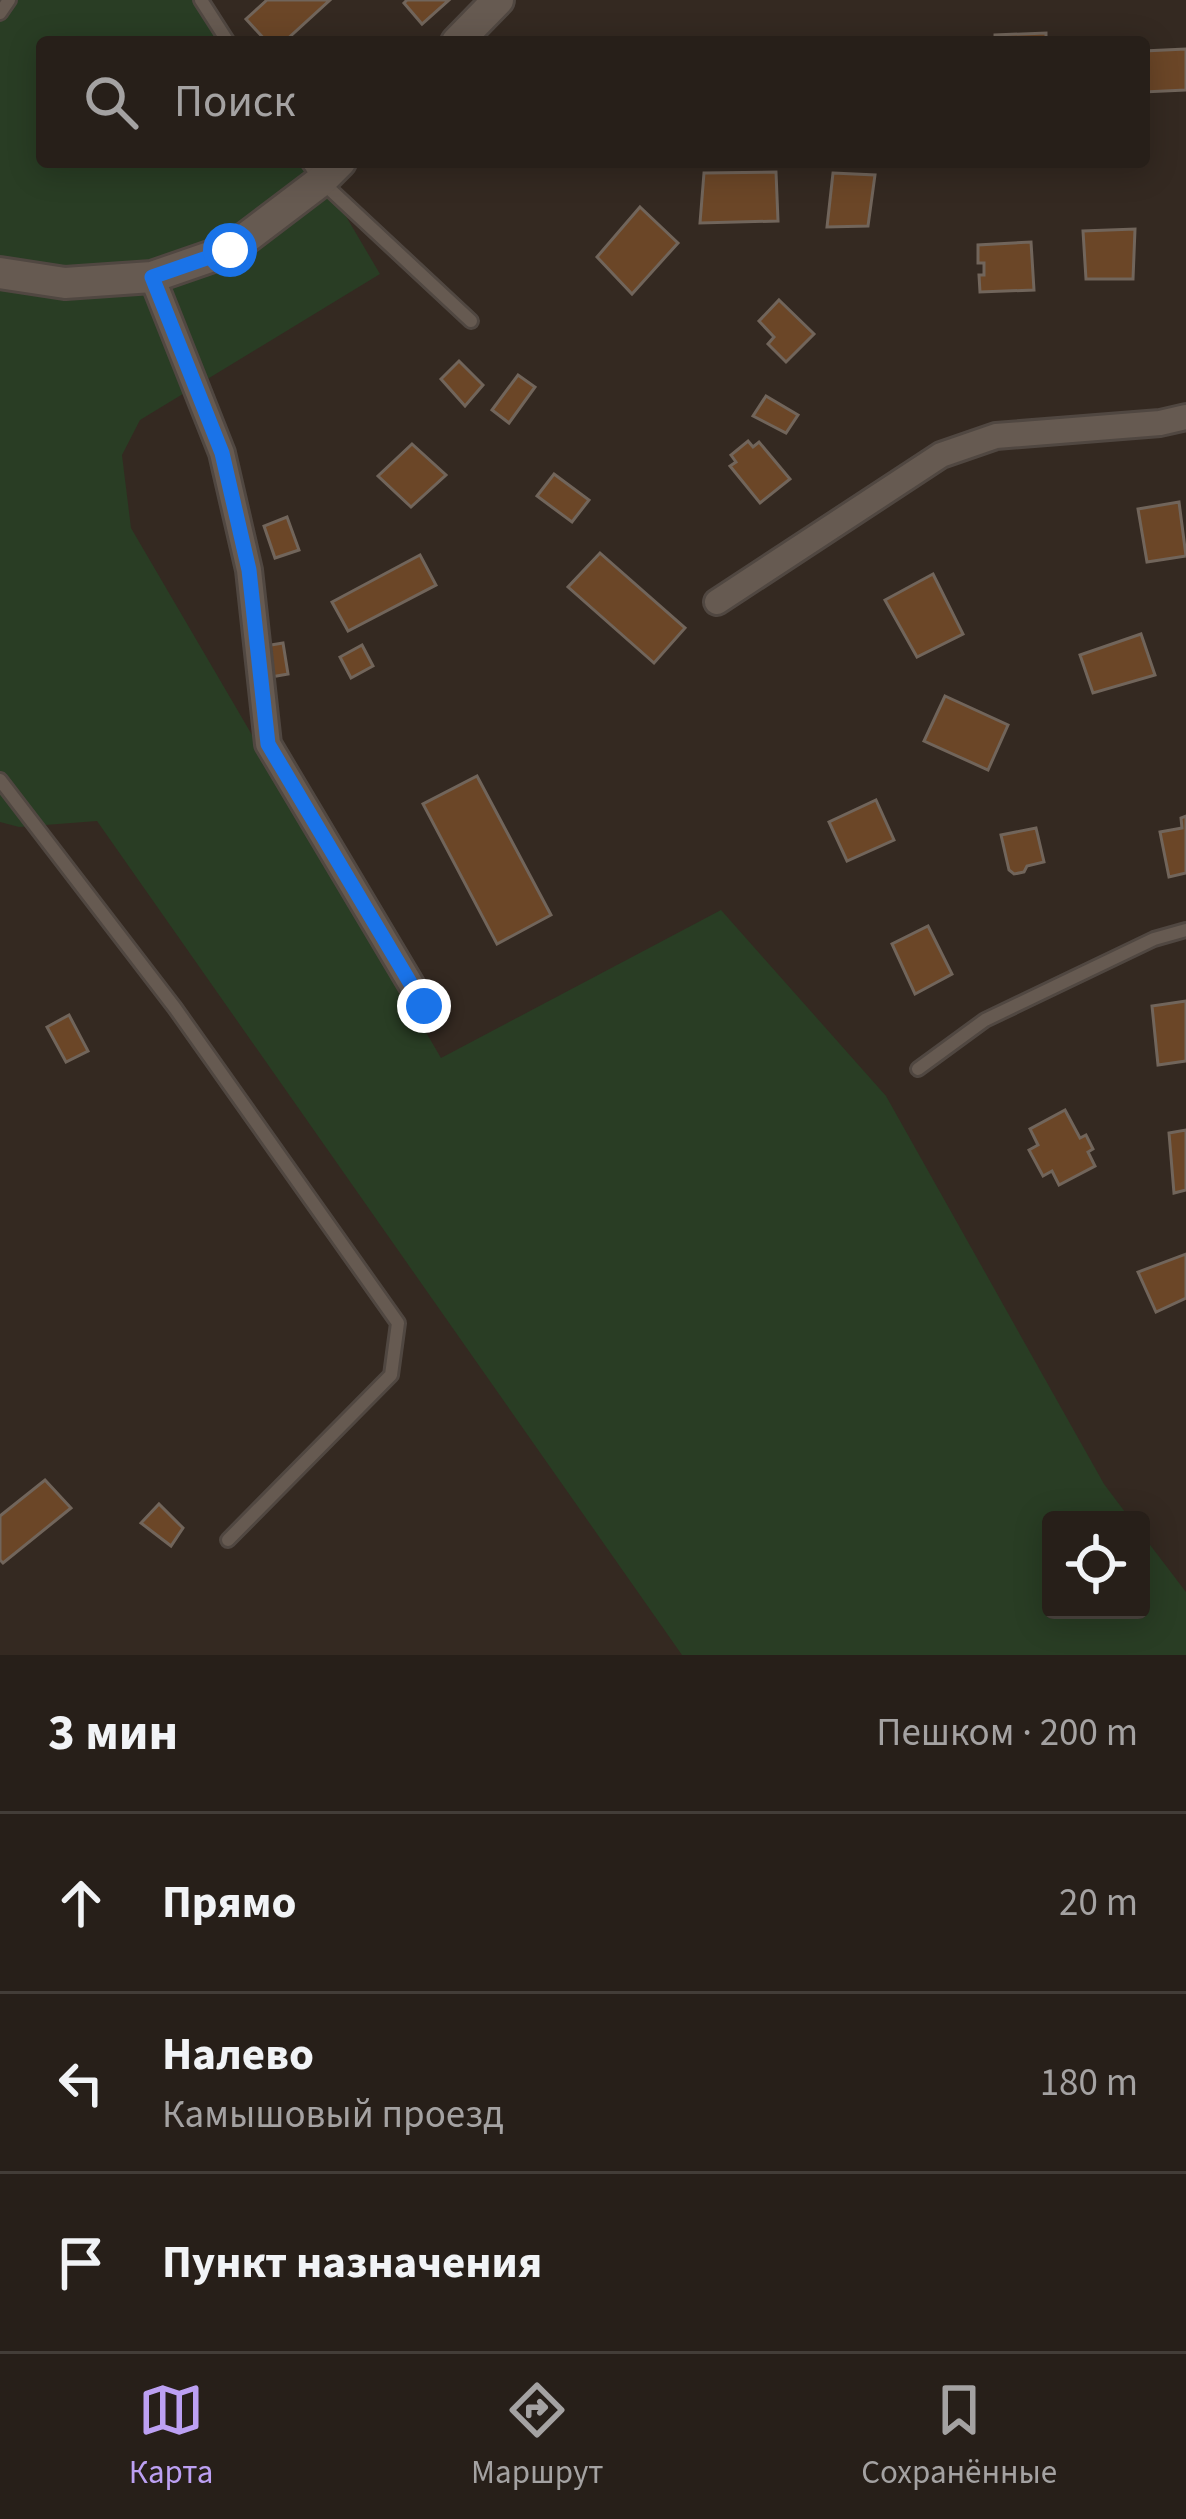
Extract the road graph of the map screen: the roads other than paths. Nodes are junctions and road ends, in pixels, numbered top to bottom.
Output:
1 (8, 0) edge
2 (201, 0) edge
3 (498, 0) edge
4 (0, 13) edge
5 (225, 36) edge
6 (463, 36) edge
7 (323, 168) edge
8 (0, 273) edge
9 (152, 277) junction
10 (471, 321) dead end
11 (1186, 418) edge
12 (717, 602) dead end
13 (0, 780) edge
14 (1186, 930) edge
15 (424, 1006) dead end
16 (919, 1069) dead end
17 (228, 1540) dead end

1 - 4 lane
2 - 5 lane
3 - 6 street
7 - 9 street
7 - 10 lane
8 - 9 street
9 - 15 street
11 - 12 street
13 - 17 lane
14 - 16 lane

